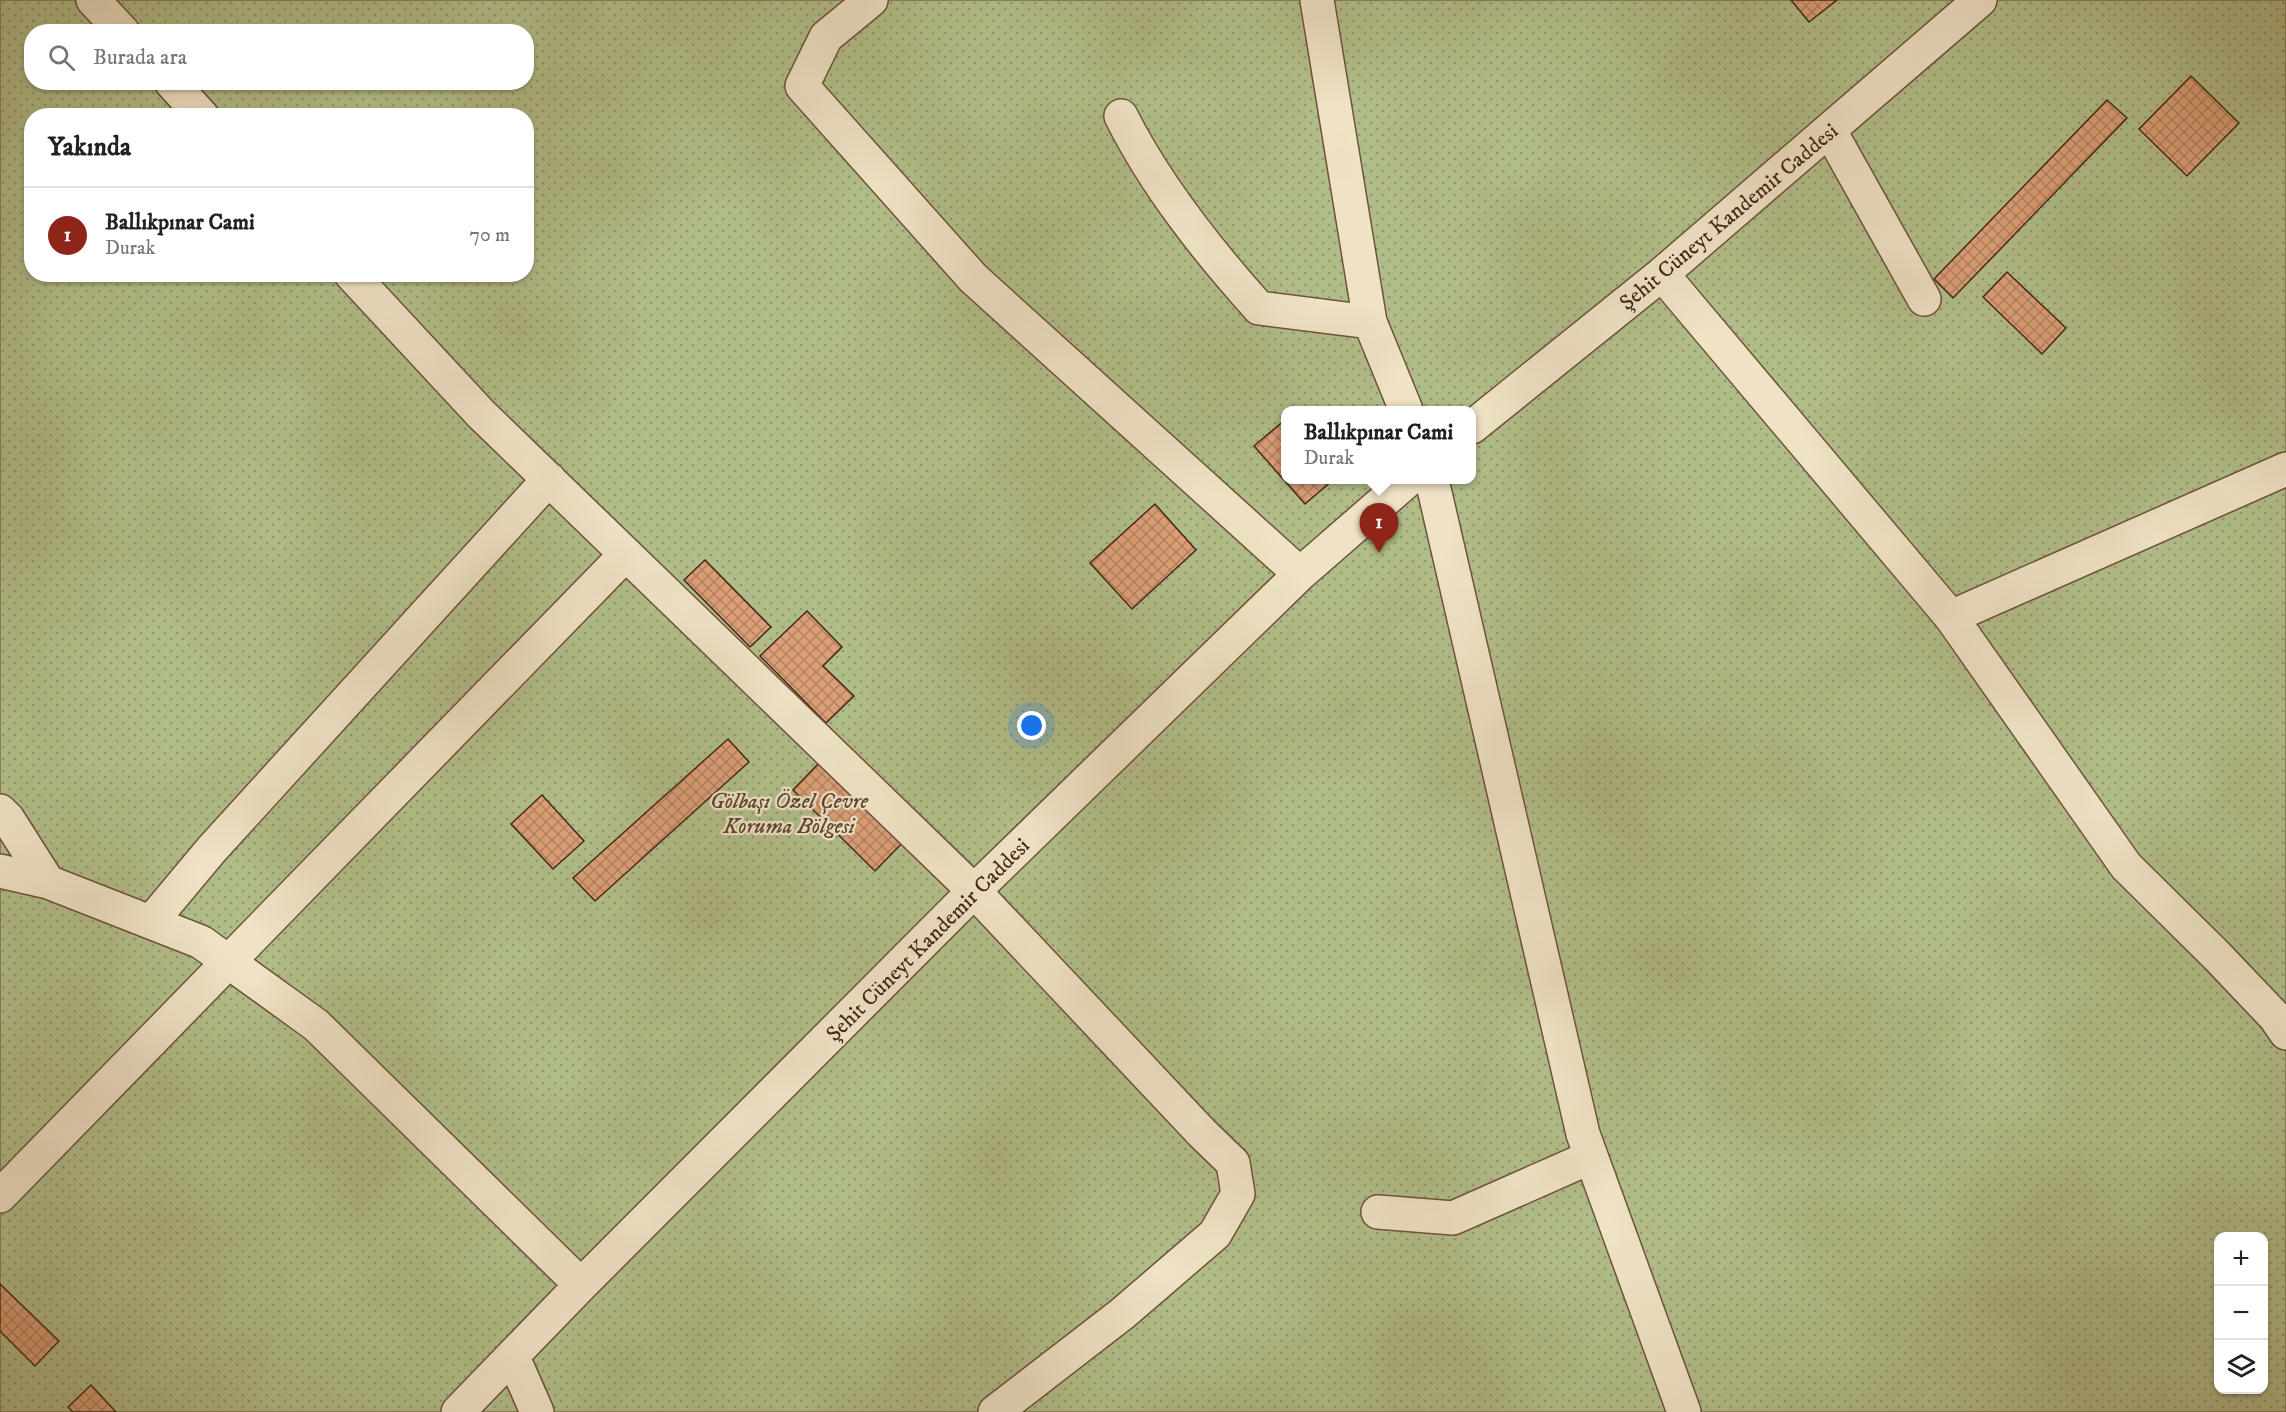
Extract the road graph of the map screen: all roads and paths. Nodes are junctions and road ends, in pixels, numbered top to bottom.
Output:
1 (93, 0) edge
2 (871, 0) edge
3 (1317, 0) edge
4 (1980, 0) edge
5 (116, 24) edge
6 (178, 90) edge
7 (195, 108) edge
8 (1121, 116) dead end
9 (1830, 131) junction
10 (1662, 274) junction
11 (358, 282) edge
12 (1924, 299) dead end
13 (1370, 322) junction
14 (1404, 406) edge
15 (1476, 424) edge
16 (2286, 469) edge
17 (549, 479) junction
18 (1403, 484) edge
19 (1433, 484) edge
20 (626, 554) junction
21 (1300, 574) junction
22 (1951, 617) junction
23 (0, 811) edge
24 (0, 871) edge
25 (48, 882) junction
26 (974, 891) junction
27 (151, 922) junction
28 (228, 962) junction
29 (2286, 1033) edge
30 (1591, 1157) junction
31 (0, 1196) edge
32 (1378, 1212) dead end
33 (582, 1285) junction
34 (513, 1357) junction
35 (458, 1412) edge
36 (537, 1412) edge
37 (995, 1412) edge
38 (1684, 1412) edge

1 - 5 street
2 - 21 street
3 - 13 street
4 - 9 street, Şehit Cüneyt Kandemir Caddesi
6 - 7 street
8 - 13 street
9 - 10 street, Şehit Cüneyt Kandemir Caddesi
9 - 12 street
10 - 15 street, Şehit Cüneyt Kandemir Caddesi
10 - 22 street
11 - 17 street
13 - 14 street
16 - 22 street
17 - 20 street
17 - 27 street
18 - 21 street, Şehit Cüneyt Kandemir Caddesi
19 - 30 street
20 - 26 street
20 - 28 street
21 - 26 street, Şehit Cüneyt Kandemir Caddesi
22 - 29 street
23 - 25 street
24 - 25 street
25 - 27 street
26 - 33 street, Şehit Cüneyt Kandemir Caddesi
26 - 37 street
27 - 28 street
28 - 31 street
28 - 33 street
30 - 32 street
30 - 38 street
33 - 34 street, Şehit Cüneyt Kandemir Caddesi
34 - 35 street, Şehit Cüneyt Kandemir Caddesi
34 - 36 street

